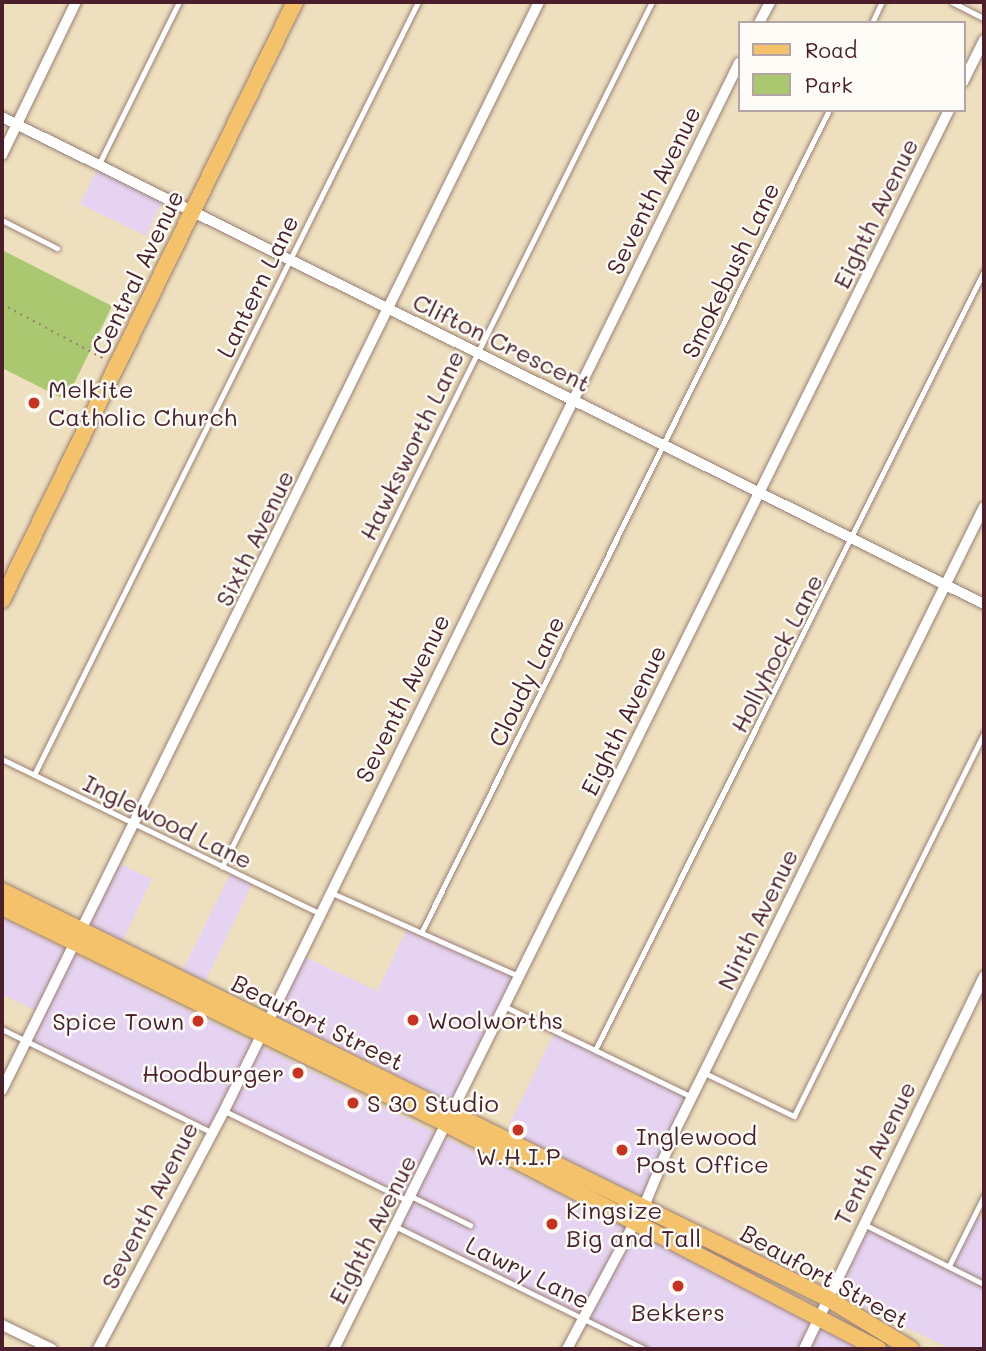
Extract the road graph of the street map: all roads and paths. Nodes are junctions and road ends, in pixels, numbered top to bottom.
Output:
1 (76, 2) edge
2 (179, 2) edge
3 (295, 2) edge
4 (418, 2) edge
5 (539, 2) edge
6 (652, 2) edge
7 (770, 2) edge
8 (882, 2) edge
9 (952, 2) edge
10 (984, 18) edge
11 (760, 21) edge
12 (873, 21) edge
13 (984, 40) edge
14 (738, 65) edge
15 (965, 78) edge
16 (828, 112) edge
17 (948, 112) edge
18 (2, 117) edge
19 (17, 124) junction
20 (2, 155) edge
21 (99, 166) junction
22 (192, 211) junction
23 (2, 220) edge
24 (57, 248) dead end
25 (290, 260) junction
26 (984, 271) edge
27 (2, 304) edge
28 (390, 310) junction
29 (477, 353) junction
30 (116, 366) junction
31 (572, 400) junction
32 (663, 445) junction
33 (759, 493) junction
34 (984, 507) edge
35 (853, 540) junction
36 (946, 585) junction
37 (2, 600) edge
38 (984, 604) edge
39 (984, 733) edge
40 (2, 759) edge
41 (34, 775) junction
42 (136, 826) junction
43 (222, 867) junction
44 (2, 891) edge
45 (329, 892) junction
46 (2, 907) edge
47 (319, 913) junction
48 (421, 933) junction
49 (78, 937) junction
50 (519, 976) junction
51 (984, 976) edge
52 (504, 1006) junction
53 (2, 1029) edge
54 (264, 1030) junction
55 (27, 1041) junction
56 (595, 1050) junction
57 (704, 1073) junction
58 (2, 1090) edge
59 (691, 1097) junction
60 (224, 1111) junction
61 (451, 1120) junction
62 (209, 1131) junction
63 (984, 1196) edge
64 (409, 1198) junction
65 (638, 1216) junction
66 (863, 1223) junction
67 (470, 1225) dead end
68 (395, 1226) junction
69 (949, 1266) junction
70 (984, 1284) edge
71 (827, 1298) junction
72 (819, 1315) junction
73 (582, 1318) junction
74 (2, 1325) edge
75 (52, 1349) edge
76 (98, 1349) edge
77 (334, 1349) edge
78 (567, 1349) edge
79 (645, 1349) edge
80 (804, 1349) edge
81 (878, 1349) edge
82 (911, 1349) edge

1 - 19 street
2 - 21 lane
3 - 22 main road, Central Avenue
4 - 25 lane, Lantern Lane
5 - 28 street, Sixth Avenue
6 - 29 lane, Hawksworth Lane
7 - 11 street
8 - 12 lane
9 - 10 lane
13 - 15 street
14 - 31 street, Seventh Avenue
16 - 32 lane, Smokebush Lane
17 - 33 street, Eighth Avenue
18 - 19 street, Clifton Crescent
19 - 20 street
19 - 21 street, Clifton Crescent
21 - 22 street, Clifton Crescent
22 - 25 street, Clifton Crescent
22 - 30 main road, Central Avenue
23 - 24 lane
25 - 28 street, Clifton Crescent
25 - 41 lane, Lantern Lane
26 - 35 lane, Hollyhock Lane
27 - 30 path
28 - 29 street, Clifton Crescent
28 - 42 street, Sixth Avenue
29 - 31 street, Clifton Crescent
29 - 43 lane, Hawksworth Lane
30 - 37 main road, Central Avenue
31 - 32 street, Clifton Crescent
31 - 45 street, Seventh Avenue
32 - 33 street, Clifton Crescent
32 - 48 lane, Cloudy Lane
33 - 35 street, Clifton Crescent
33 - 50 street, Eighth Avenue
34 - 36 street, Ninth Avenue
35 - 36 street, Clifton Crescent
35 - 56 lane, Hollyhock Lane
36 - 38 street, Clifton Crescent
36 - 57 street, Ninth Avenue
39 - 57 lane
40 - 41 lane, Inglewood Lane
41 - 42 lane, Inglewood Lane
42 - 43 lane, Inglewood Lane
42 - 49 street, Sixth Avenue
43 - 47 lane, Inglewood Lane
44 - 49 main road, Beaufort Street
45 - 47 street, Seventh Avenue
45 - 48 lane
46 - 49 main road, Beaufort Street
47 - 54 street, Seventh Avenue
48 - 50 lane
49 - 54 main road, Beaufort Street
49 - 55 street, Sixth Avenue
50 - 52 street, Eighth Avenue
51 - 66 street, Tenth Avenue
52 - 56 lane
52 - 61 street, Eighth Avenue
53 - 55 lane
54 - 60 street, Seventh Avenue
54 - 61 main road, Beaufort Street
55 - 58 street, Sixth Avenue
55 - 62 lane
56 - 59 lane
57 - 59 street, Ninth Avenue
59 - 65 street, Ninth Avenue
60 - 62 street, Seventh Avenue
60 - 64 lane
61 - 64 street, Eighth Avenue
61 - 65 main road, Beaufort Street
62 - 76 street, Seventh Avenue
63 - 69 lane
64 - 67 lane
64 - 68 street, Eighth Avenue
65 - 71 main road, Beaufort Street
65 - 72 main road, Beaufort Street
65 - 73 street, Ninth Avenue
66 - 69 lane
66 - 71 street, Tenth Avenue
68 - 73 lane, Lawry Lane
68 - 77 street, Eighth Avenue
69 - 70 lane
71 - 72 street, Tenth Avenue
71 - 82 main road, Beaufort Street
72 - 80 street, Tenth Avenue
72 - 81 main road, Beaufort Street
73 - 78 street, Ninth Avenue
73 - 79 lane, Lawry Lane
74 - 75 street

